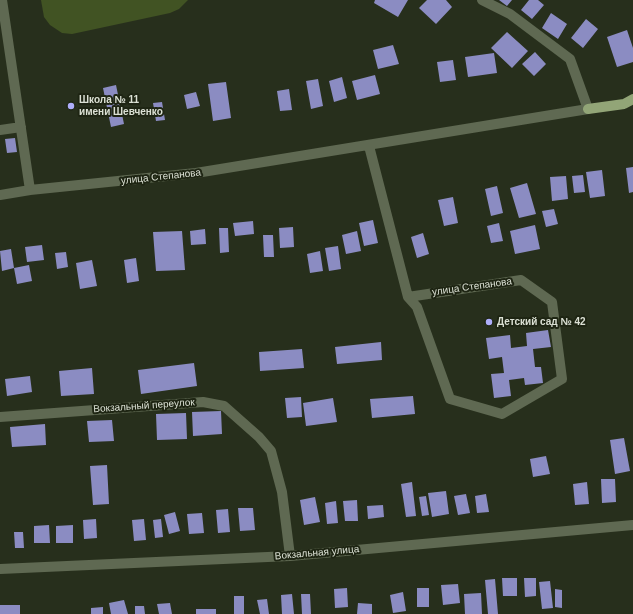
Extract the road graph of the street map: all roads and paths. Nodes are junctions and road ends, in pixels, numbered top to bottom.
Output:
1 (2, 0) edge
2 (482, 0) edge
3 (630, 102) edge
4 (588, 109) junction
5 (21, 127) junction
6 (0, 130) edge
7 (369, 146) junction
8 (30, 190) junction
9 (0, 195) edge
10 (408, 297) junction
11 (0, 417) edge
12 (633, 525) edge
13 (290, 556) junction
14 (0, 569) edge

1 - 5 street
2 - 4 street
3 - 4 main road
4 - 7 street, улица Степанова
5 - 6 street
5 - 8 street
7 - 8 street, улица Степанова
7 - 10 street, улица Степанова
8 - 9 street, улица Степанова
10 - 10 street, улица Степанова
11 - 13 street, Вокзальный переулок
12 - 13 street, Вокзальная улица
13 - 14 street, Вокзальная улица

